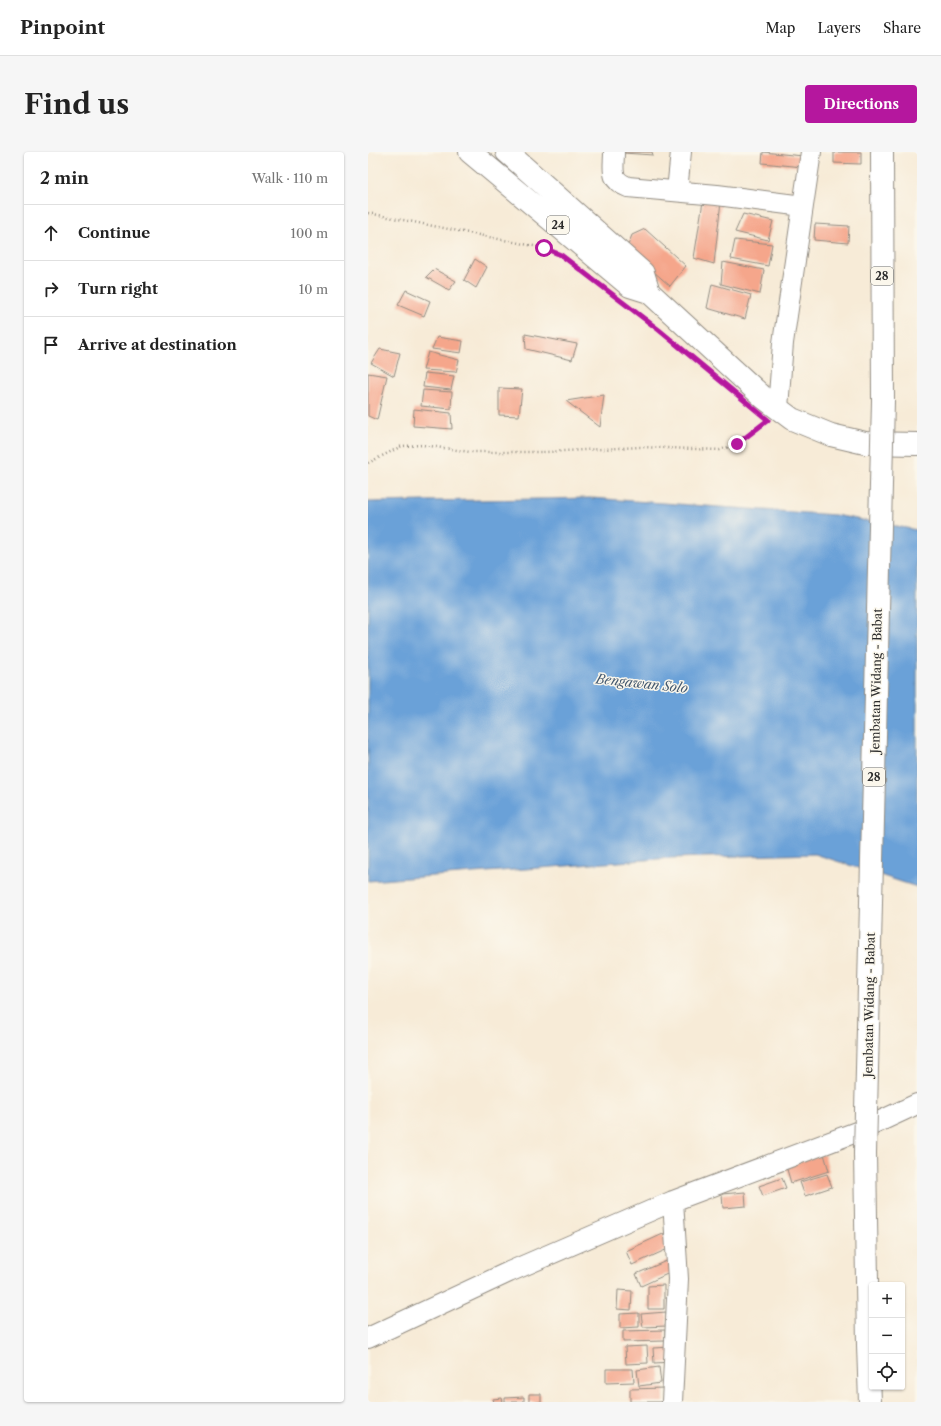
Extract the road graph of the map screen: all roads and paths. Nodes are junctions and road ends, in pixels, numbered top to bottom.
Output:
1 (470, 152) edge
2 (507, 152) edge
3 (614, 152) edge
4 (681, 152) edge
5 (811, 152) edge
6 (882, 152) edge
7 (677, 191) junction
8 (803, 206) junction
9 (368, 213) edge
10 (561, 255) dead end
11 (649, 292) junction
12 (629, 307) dead end
13 (653, 325) dead end
14 (773, 414) junction
15 (917, 444) edge
16 (368, 463) edge
17 (917, 1104) edge
18 (673, 1200) junction
19 (368, 1338) edge
20 (672, 1402) edge
21 (870, 1402) edge

1 - 11 highway, 24
2 - 11 highway, 24
3 - 7 street
4 - 7 street
5 - 8 street
6 - 21 highway, Jembatan Widang - Babat / 28, bridge
7 - 8 street
8 - 14 street
9 - 10 path
11 - 14 highway, 24
12 - 13 path
14 - 15 highway, 24
14 - 16 path
17 - 18 street
18 - 19 street
18 - 20 street

